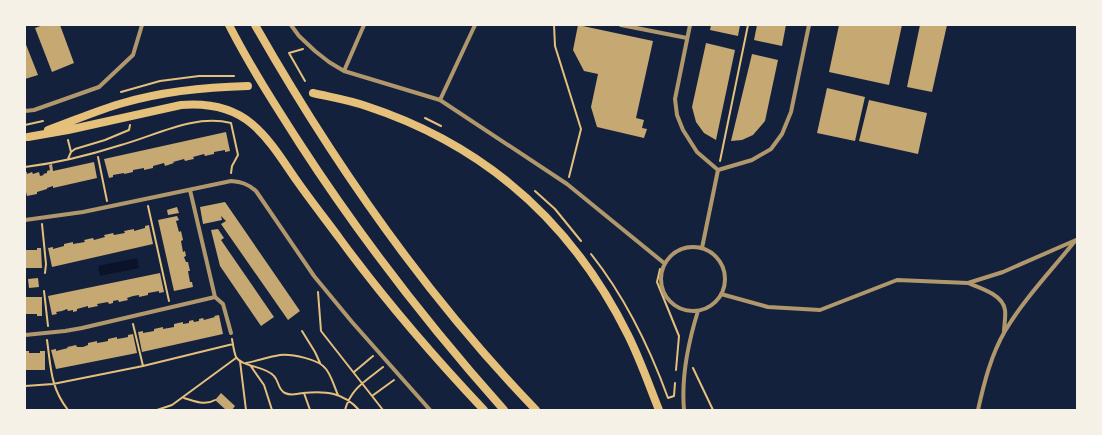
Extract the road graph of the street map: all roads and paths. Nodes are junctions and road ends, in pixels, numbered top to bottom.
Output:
1 (142, 25) edge
2 (229, 25) edge
3 (255, 25) edge
4 (290, 25) edge
5 (364, 25) edge
6 (476, 25) edge
7 (554, 25) edge
8 (621, 25) edge
9 (690, 25) edge
10 (748, 25) edge
11 (809, 25) edge
12 (687, 38) junction
13 (311, 47) junction
14 (344, 71) junction
15 (305, 81) dead end
16 (248, 86) dead end
17 (313, 93) dead end
18 (440, 100) junction
19 (25, 111) edge
20 (130, 125) dead end
21 (68, 140) dead end
22 (71, 152) junction
23 (98, 157) dead end
24 (68, 159) junction
25 (25, 167) edge
26 (718, 170) junction
27 (231, 181) junction
28 (567, 184) junction
29 (190, 190) junction
30 (146, 199) junction
31 (109, 207) junction
32 (42, 217) junction
33 (25, 220) edge
34 (1076, 240) edge
35 (702, 248) junction
36 (664, 263) junction
37 (45, 272) dead end
38 (317, 279) junction
39 (968, 283) junction
40 (721, 294) junction
41 (215, 297) junction
42 (170, 308) junction
43 (698, 311) junction
44 (131, 317) junction
45 (302, 331) dead end
46 (231, 333) joint
47 (1004, 333) junction
48 (25, 335) edge
49 (233, 344) junction
50 (378, 352) junction
51 (686, 353) junction
52 (236, 358) junction
53 (240, 361) junction
54 (245, 363) junction
55 (388, 363) junction
56 (321, 364) junction
57 (250, 365) junction
58 (143, 366) junction
59 (354, 372) junction
60 (399, 375) junction
61 (52, 380) dead end
62 (53, 384) junction
63 (363, 384) junction
64 (25, 386) edge
65 (304, 393) junction
66 (338, 395) junction
67 (372, 396) junction
68 (183, 397) junction
69 (215, 400) dead end
70 (348, 400) junction
71 (68, 410) edge
72 (157, 410) edge
73 (246, 410) edge
74 (272, 410) edge
75 (310, 410) edge
76 (345, 410) edge
77 (359, 410) edge
78 (383, 410) edge
79 (430, 410) edge
80 (484, 410) edge
81 (504, 410) edge
82 (536, 410) edge
83 (659, 410) edge
84 (684, 410) edge
85 (713, 410) edge
86 (978, 410) edge

1 - 19 street
2 - 81 main road
3 - 82 main road
4 - 13 street
5 - 14 street
6 - 18 street
7 - 28 path
8 - 12 street
9 - 12 street
10 - 26 path
11 - 26 street
12 - 26 street
13 - 14 street
13 - 15 path
14 - 18 street
16 - 80 main road
17 - 83 main road
18 - 28 street
20 - 22 path
21 - 22 path
22 - 24 path
23 - 31 path
24 - 25 path
24 - 27 path
26 - 35 street
27 - 29 street
27 - 38 street
28 - 36 street
29 - 30 street
29 - 41 street
30 - 31 street
30 - 42 path
31 - 32 street
32 - 33 street
32 - 37 path
34 - 39 street
34 - 47 street
35 - 36 street
35 - 40 street
36 - 43 street
38 - 50 street
38 - 59 path
39 - 40 street
39 - 47 street
40 - 43 street
41 - 42 street
41 - 46 street
42 - 44 street
43 - 51 street
44 - 48 street
44 - 58 path
45 - 56 path
46 - 49 path
47 - 86 street
49 - 52 path
49 - 58 path
50 - 55 street
50 - 59 path
51 - 84 street
51 - 85 path
52 - 53 path
52 - 68 path
53 - 54 path
53 - 73 path
54 - 56 path
54 - 57 path
55 - 60 street
55 - 63 path
56 - 66 path
57 - 65 path
57 - 74 path
58 - 62 path
59 - 63 path
60 - 67 path
60 - 79 street
61 - 62 path
62 - 64 path
62 - 71 path
63 - 67 path
63 - 70 path
65 - 66 path
65 - 75 path
66 - 70 path
67 - 78 path
68 - 69 path
68 - 72 path
70 - 76 path
70 - 77 path

